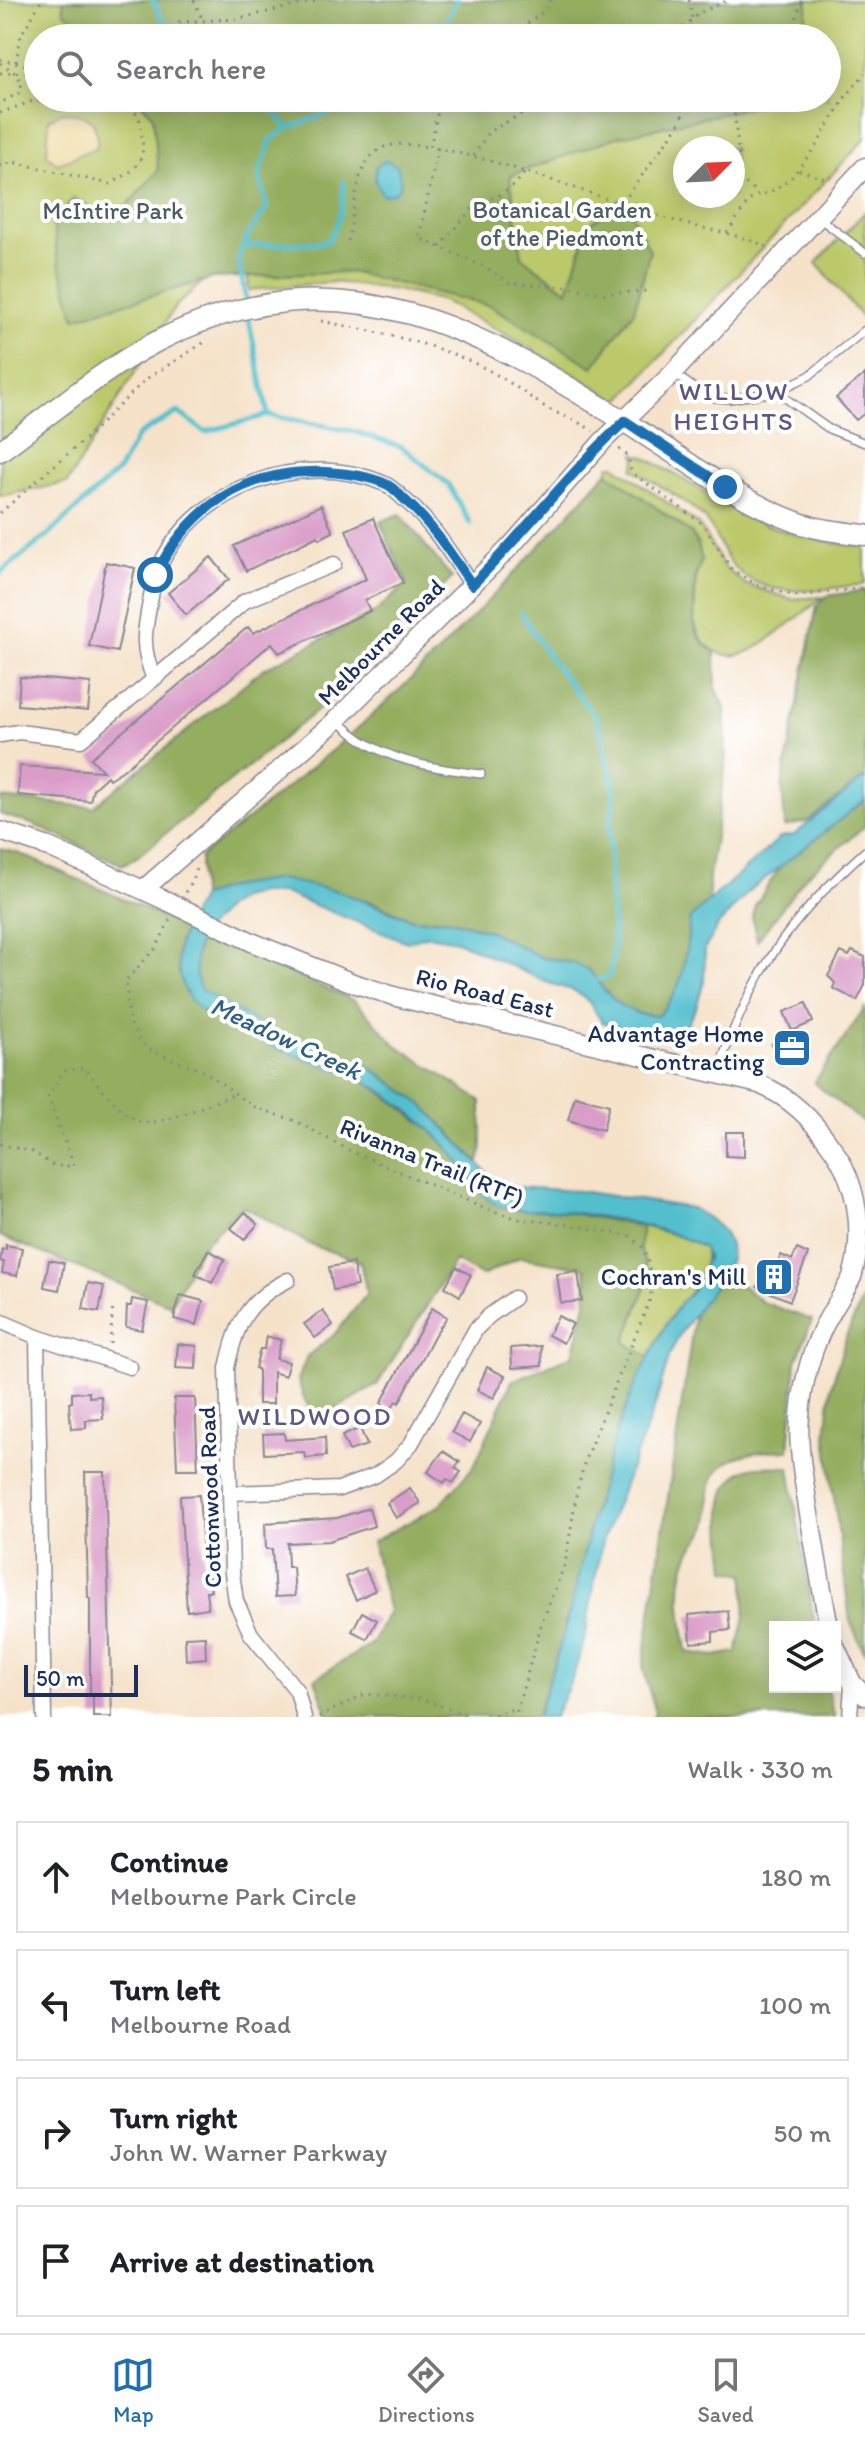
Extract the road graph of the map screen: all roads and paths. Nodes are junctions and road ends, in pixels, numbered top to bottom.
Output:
1 (42, 0) edge
2 (195, 0) edge
3 (321, 0) edge
4 (551, 0) edge
5 (689, 0) edge
6 (729, 0) edge
7 (802, 0) edge
8 (692, 19) junction
9 (203, 21) junction
10 (28, 24) edge
11 (179, 24) edge
12 (527, 24) edge
13 (686, 24) edge
14 (794, 24) edge
15 (24, 30) edge
16 (0, 61) edge
17 (16, 62) junction
18 (24, 65) edge
19 (24, 71) edge
20 (0, 73) edge
21 (865, 73) edge
22 (0, 103) edge
23 (24, 104) edge
24 (841, 105) edge
25 (134, 112) edge
26 (438, 112) edge
27 (525, 112) edge
28 (684, 112) edge
29 (734, 112) edge
30 (837, 112) edge
31 (0, 113) edge
32 (430, 147) junction
33 (438, 148) junction
34 (474, 156) junction
35 (0, 166) edge
36 (865, 167) edge
37 (798, 169) junction
38 (525, 172) junction
39 (829, 180) dead end
40 (759, 194) junction
41 (622, 203) junction
42 (819, 217) junction
43 (727, 233) junction
44 (348, 241) dead end
45 (440, 247) junction
46 (865, 253) edge
47 (781, 257) junction
48 (647, 291) dead end
49 (316, 320) dead end
50 (865, 330) edge
51 (213, 339) dead end
52 (673, 373) junction
53 (773, 393) junction
54 (625, 421) junction
55 (581, 422) dead end
56 (865, 443) edge
57 (0, 451) edge
58 (628, 456) dead end
59 (0, 513) edge
60 (865, 535) edge
61 (334, 564) dead end
62 (472, 585) junction
63 (865, 588) edge
64 (154, 679) junction
65 (338, 719) junction
66 (0, 735) edge
67 (481, 774) dead end
68 (0, 831) edge
69 (865, 851) edge
70 (199, 852) dead end
71 (144, 889) junction
72 (175, 905) junction
73 (717, 1073) junction
74 (235, 1094) junction
75 (0, 1144) edge
76 (863, 1220) edge
77 (288, 1280) dead end
78 (514, 1298) dead end
79 (113, 1305) dead end
80 (0, 1321) edge
81 (37, 1337) junction
82 (107, 1360) junction
83 (130, 1367) dead end
84 (230, 1493) junction
85 (828, 1621) edge
86 (841, 1657) edge
87 (858, 1690) edge
88 (517, 1708) junction
89 (44, 1717) edge
90 (304, 1717) edge
91 (319, 1717) edge
92 (515, 1717) edge
93 (850, 1717) edge

1 - 10 path
2 - 9 path
3 - 9 path
4 - 12 path
5 - 8 path
6 - 8 path
7 - 14 path
8 - 13 path
9 - 11 path
15 - 17 path
16 - 17 path
16 - 22 path
17 - 18 path
19 - 20 path
21 - 24 path
23 - 31 path
25 - 35 path
26 - 32 path
27 - 34 path
28 - 41 path
29 - 40 path
30 - 37 path
32 - 33 path
32 - 44 path
33 - 34 path
33 - 45 path
34 - 38 path
36 - 42 street, Melbourne Road
37 - 39 path
37 - 40 path
38 - 41 path
38 - 45 path
40 - 43 path
41 - 43 path
42 - 46 lane
42 - 47 street, Melbourne Road
43 - 47 path
45 - 48 path
47 - 52 street, Melbourne Road
49 - 55 path
50 - 53 lane
51 - 59 path
52 - 53 lane
52 - 54 street, Melbourne Road
53 - 56 lane
54 - 57 main road
54 - 60 main road
54 - 62 street, Melbourne Road
58 - 63 path
61 - 64 street
62 - 64 street
62 - 65 street, Melbourne Road
64 - 66 street
65 - 67 lane
65 - 71 street, Melbourne Road
68 - 71 street, Rio Road East
69 - 73 lane
70 - 72 path, Rivanna Trail (RTF)
71 - 72 street, Rio Road East
72 - 73 street, Rio Road East, bridge
72 - 74 path, Rivanna Trail (RTF)
73 - 76 street, Rio Road East
74 - 75 path
74 - 88 path, Rivanna Trail (RTF)
76 - 85 street, Rio Road East
77 - 84 street, Cottonwood Road
78 - 84 street
79 - 82 path
80 - 81 street
81 - 82 street
81 - 89 street
82 - 83 street
84 - 90 street, Cottonwood Road
86 - 87 street
87 - 93 street
88 - 91 path
88 - 92 path, Rivanna Trail (RTF)

